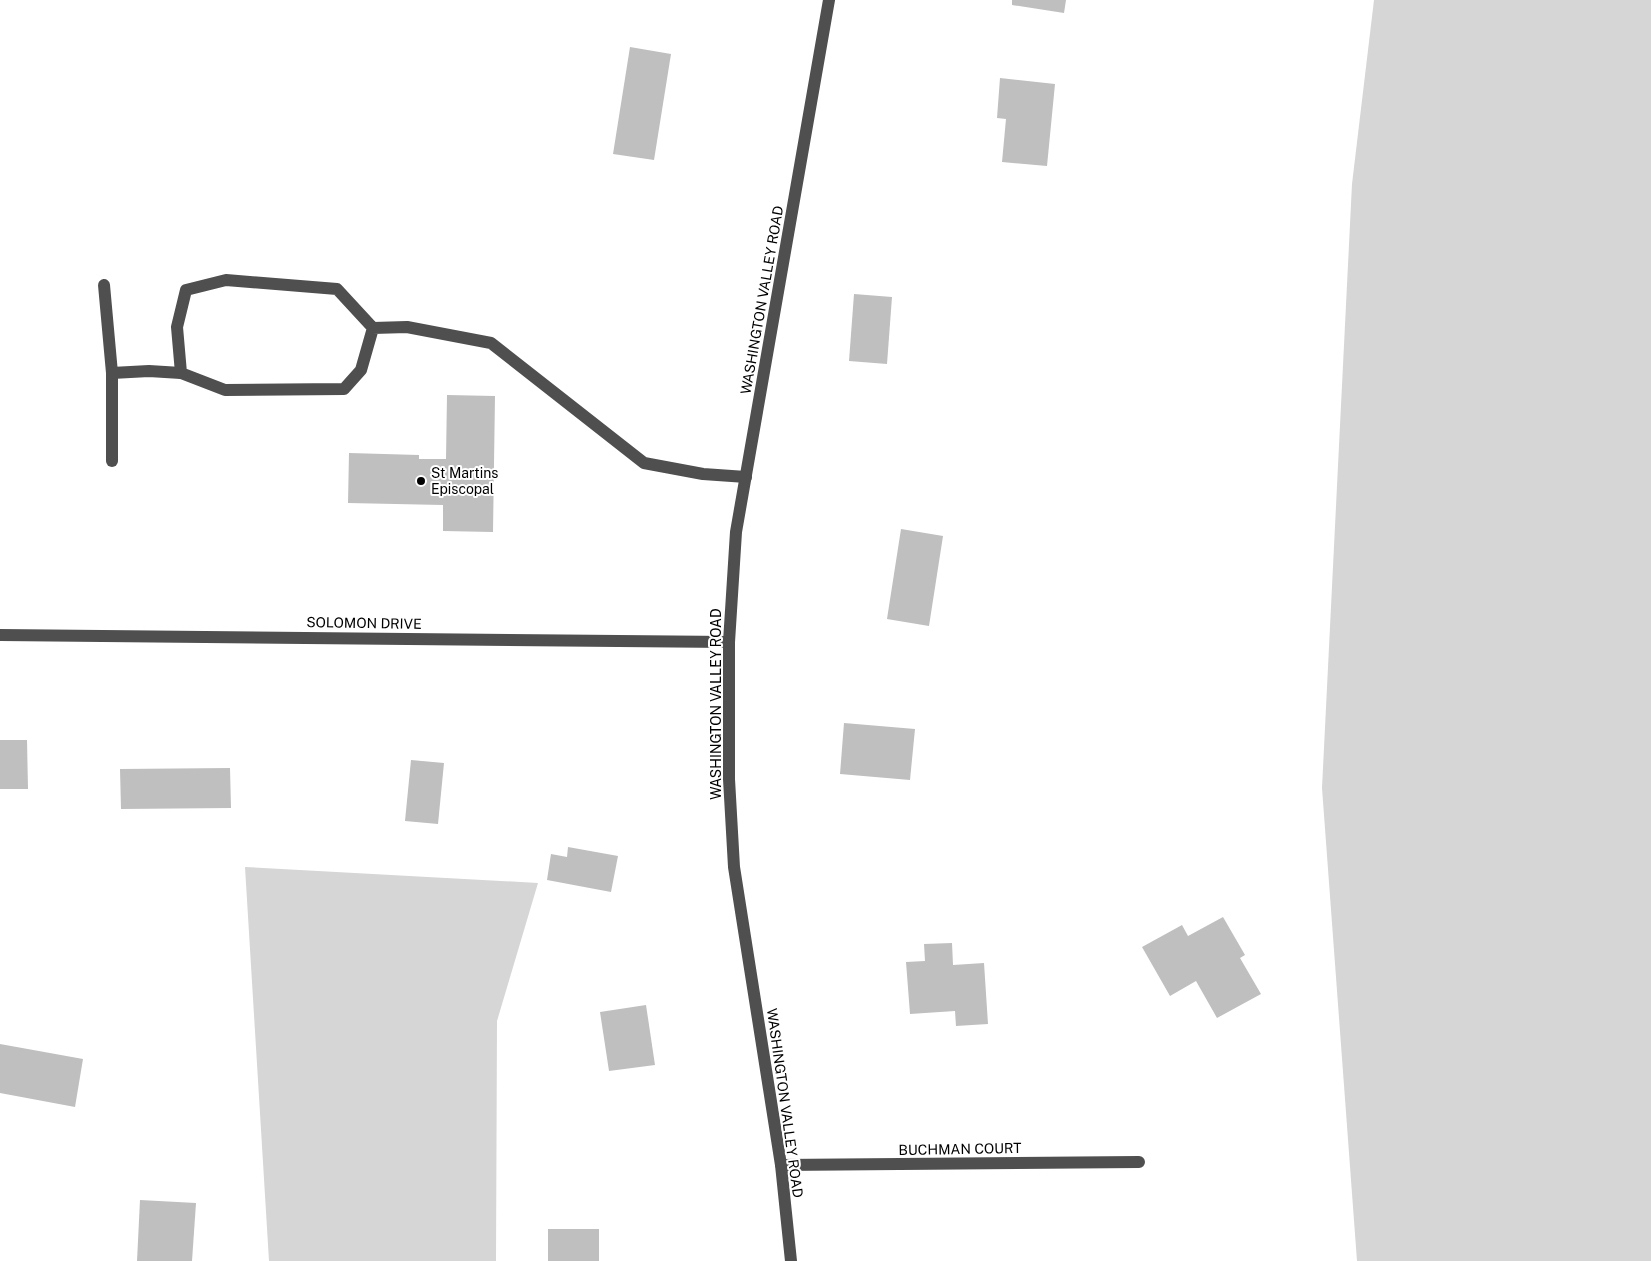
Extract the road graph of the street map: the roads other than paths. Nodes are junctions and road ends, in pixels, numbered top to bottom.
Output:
1 (829, 0) edge
2 (104, 285) dead end
3 (373, 328) junction
4 (112, 373) junction
5 (181, 373) junction
6 (112, 461) dead end
7 (746, 477) junction
8 (0, 635) edge
9 (729, 642) junction
10 (1139, 1162) dead end
11 (781, 1165) junction
12 (791, 1261) edge

1 - 7 street, WASHINGTON VALLEY ROAD
2 - 4 street
3 - 5 street
3 - 5 street
3 - 7 street
4 - 5 street
4 - 6 street
7 - 9 street, WASHINGTON VALLEY ROAD
8 - 9 street, SOLOMON DRIVE
9 - 11 street, WASHINGTON VALLEY ROAD
10 - 11 street, BUCHMAN COURT
11 - 12 street, WASHINGTON VALLEY ROAD

